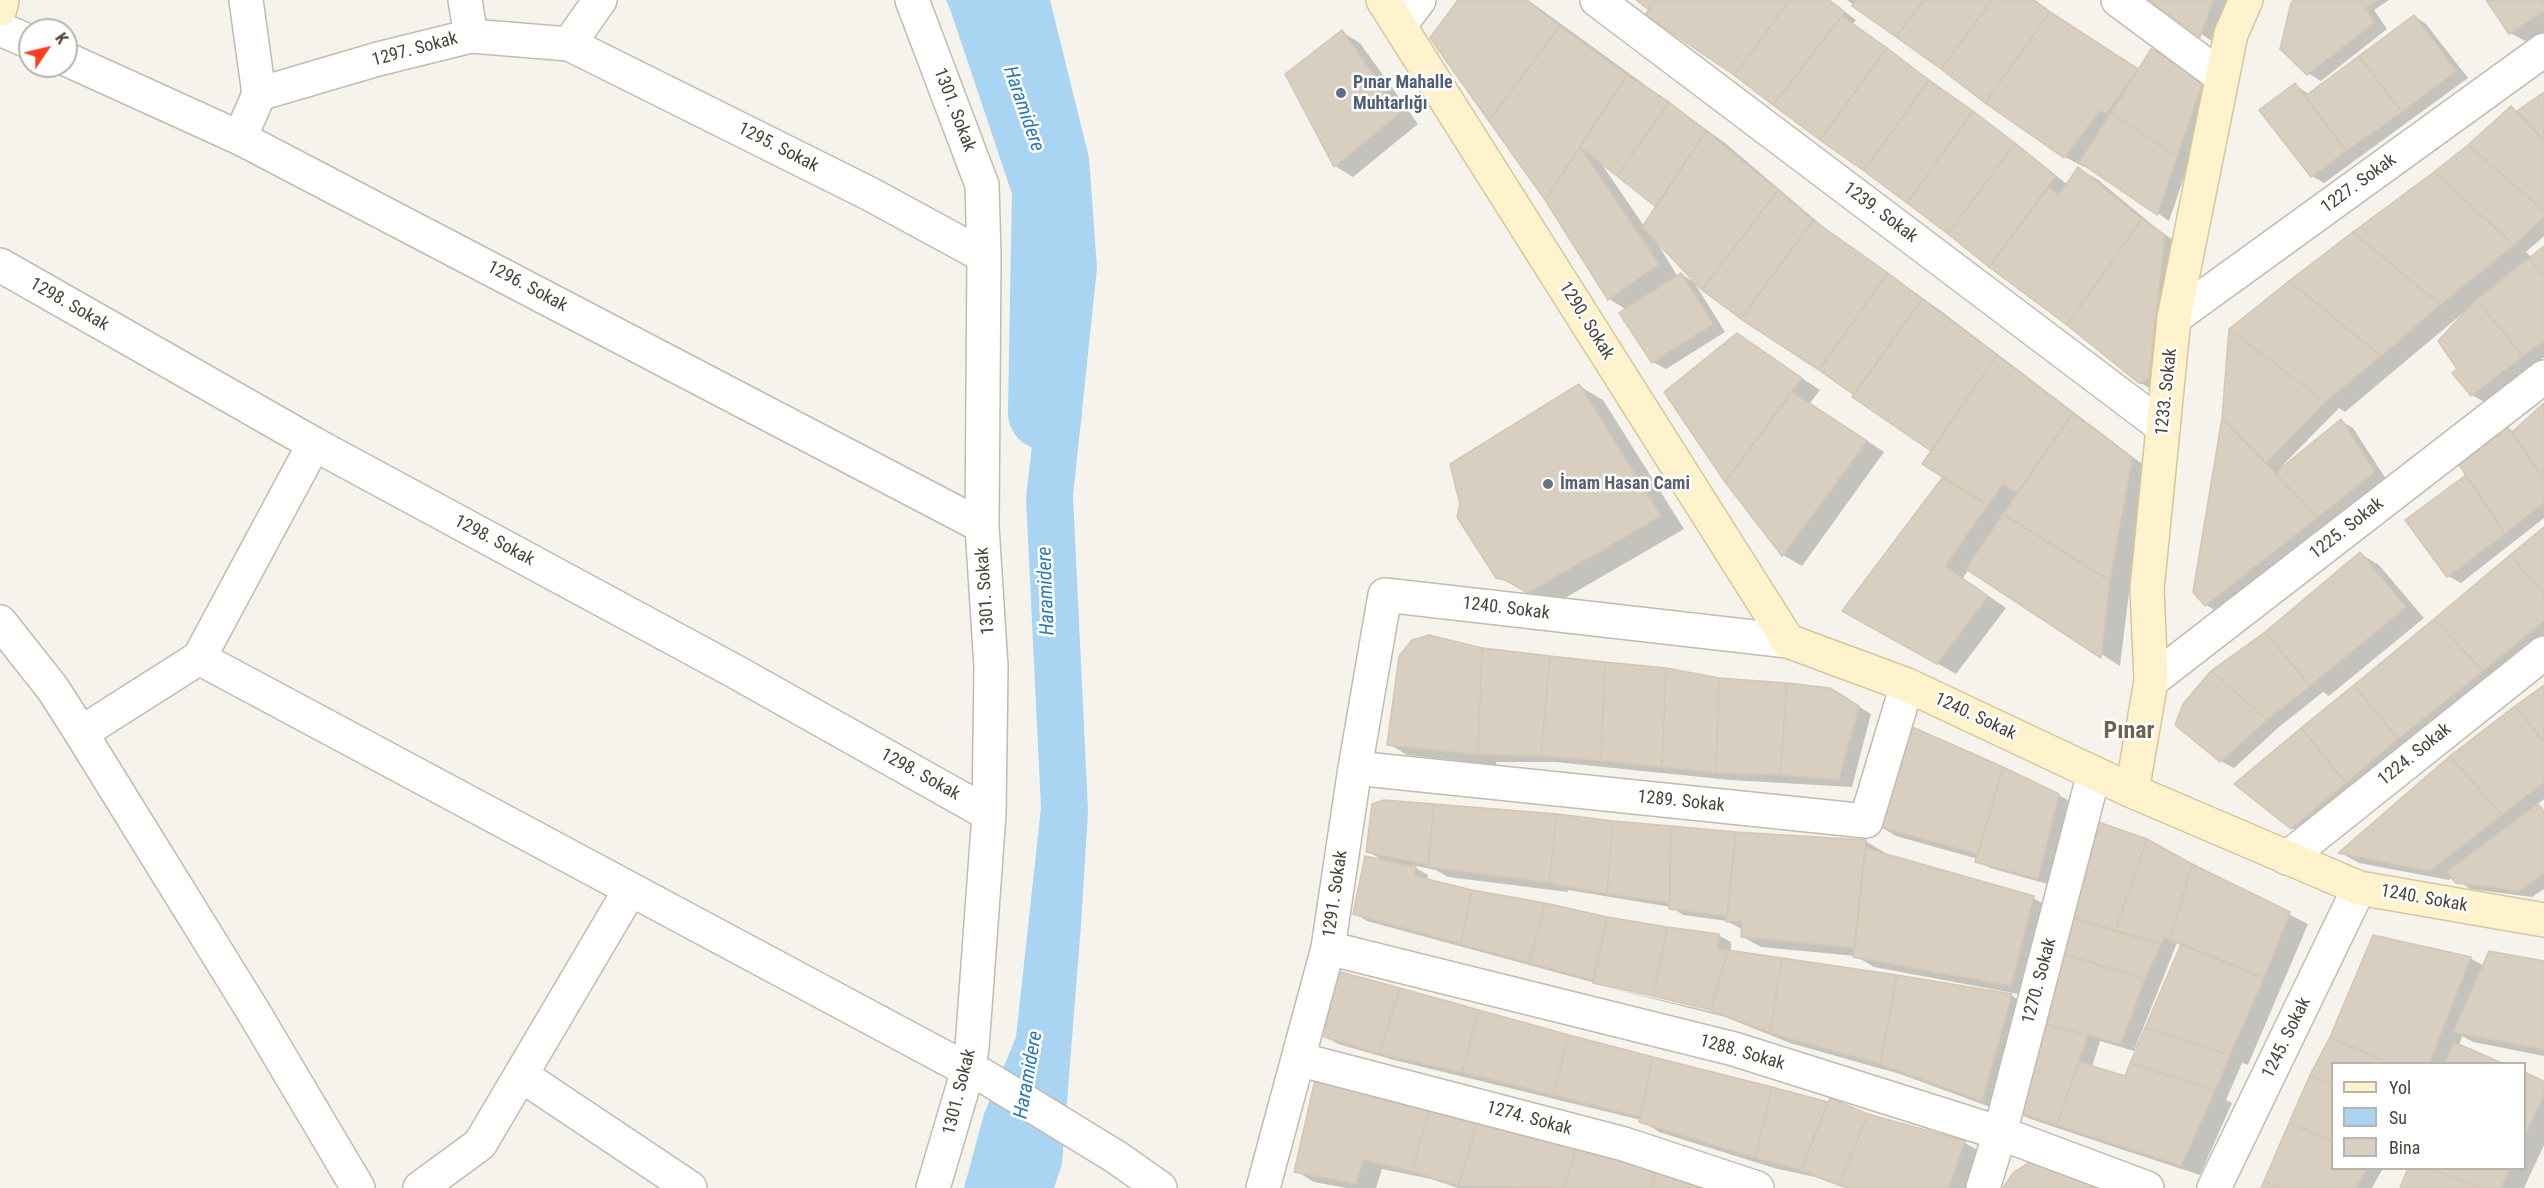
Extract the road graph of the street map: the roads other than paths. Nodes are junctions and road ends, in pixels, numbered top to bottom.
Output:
1 (2, 0) edge
2 (246, 0) edge
3 (465, 0) edge
4 (600, 0) edge
5 (912, 0) edge
6 (1597, 0) edge
7 (2118, 0) edge
8 (2246, 0) edge
9 (1401, 8) edge
10 (0, 9) edge
11 (0, 29) edge
12 (471, 36) junction
13 (18, 37) edge
14 (569, 44) junction
15 (2544, 50) edge
16 (78, 64) edge
17 (2222, 77) junction
18 (260, 94) junction
19 (240, 138) junction
20 (984, 256) junction
21 (0, 266) edge
22 (2174, 318) junction
23 (2544, 377) edge
24 (2163, 427) junction
25 (314, 444) junction
26 (982, 526) junction
27 (1385, 595) joint
28 (0, 622) edge
29 (1788, 641) junction
30 (2544, 653) edge
31 (199, 658) junction
32 (2151, 681) junction
33 (1907, 685) junction
34 (81, 733) junction
35 (1355, 768) junction
36 (2094, 773) junction
37 (2132, 791) junction
38 (989, 814) junction
39 (2287, 858) junction
40 (2359, 888) junction
41 (630, 890) junction
42 (2544, 920) edge
43 (1328, 948) junction
44 (1298, 1059) junction
45 (975, 1072) junction
46 (521, 1075) junction
47 (2000, 1133) junction
48 (358, 1188) edge
49 (420, 1188) edge
50 (690, 1188) edge
51 (933, 1188) edge
52 (1160, 1188) edge
53 (1263, 1188) edge
54 (1757, 1188) edge
55 (1983, 1188) edge
56 (2147, 1188) edge
57 (2214, 1188) edge

1 - 10 street
2 - 18 street
3 - 12 street
4 - 14 street
5 - 20 street, 1301. Sokak
6 - 24 street, 1239. Sokak
7 - 17 street
8 - 17 street, 1233. Sokak
9 - 29 street, 1290. Sokak
11 - 13 street
12 - 14 street, 1297. Sokak
12 - 18 street, 1297. Sokak
14 - 20 street, 1295. Sokak
15 - 22 street, 1227. Sokak
16 - 19 street, 1296. Sokak
17 - 22 street, 1233. Sokak
18 - 19 street
19 - 26 street, 1296. Sokak
20 - 26 street, 1301. Sokak
21 - 25 street, 1298. Sokak
22 - 24 street, 1233. Sokak
23 - 32 street, 1225. Sokak
24 - 32 street, 1233. Sokak
25 - 31 street
25 - 38 street, 1298. Sokak
26 - 38 street, 1301. Sokak
27 - 29 street, 1240. Sokak
27 - 35 street, 1291. Sokak
28 - 34 street
29 - 33 street, 1240. Sokak
30 - 39 street, 1224. Sokak
31 - 34 street
31 - 41 street
32 - 37 street, 1233. Sokak
33 - 35 street, 1289. Sokak
33 - 36 street, 1240. Sokak
34 - 48 street
35 - 43 street, 1291. Sokak
36 - 37 street, 1240. Sokak
36 - 47 street, 1270. Sokak
37 - 39 street, 1240. Sokak
38 - 45 street, 1301. Sokak
39 - 40 street, 1240. Sokak
40 - 42 street, 1240. Sokak
40 - 57 street, 1245. Sokak
41 - 45 street
41 - 46 street
43 - 44 street, 1291. Sokak
43 - 47 street, 1288. Sokak
44 - 53 street, 1291. Sokak
44 - 54 street, 1274. Sokak
45 - 51 street, 1301. Sokak
45 - 52 street
46 - 49 street
46 - 50 street
47 - 55 street, 1270. Sokak
47 - 56 street, 1288. Sokak

